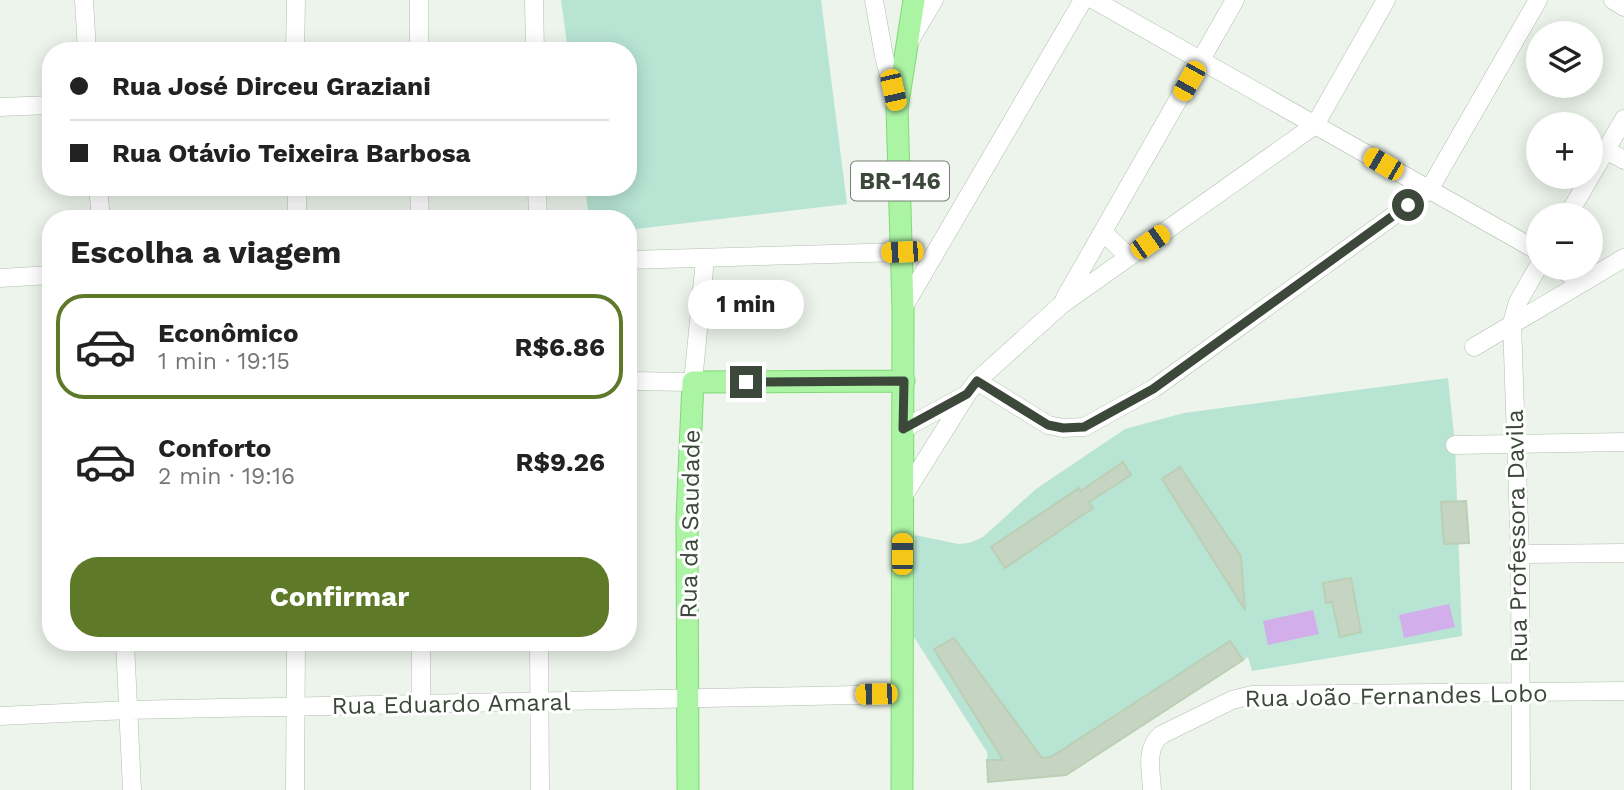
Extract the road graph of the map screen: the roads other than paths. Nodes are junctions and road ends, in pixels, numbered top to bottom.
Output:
1 (84, 0) edge
2 (296, 0) edge
3 (419, 0) edge
4 (534, 0) edge
5 (874, 0) edge
6 (914, 0) edge
7 (934, 0) edge
8 (1083, 0) edge
9 (1094, 0) edge
10 (1235, 0) edge
11 (1385, 0) edge
12 (1538, 0) edge
13 (1613, 0) edge
14 (1624, 7) edge
15 (86, 42) edge
16 (295, 42) edge
17 (419, 42) edge
18 (535, 42) edge
19 (906, 48) junction
20 (1201, 59) junction
21 (888, 70) junction
22 (42, 105) edge
23 (0, 107) edge
24 (897, 109) junction
25 (1624, 118) edge
26 (1315, 125) junction
27 (1606, 150) junction
28 (1624, 160) edge
29 (1429, 190) junction
30 (1575, 203) edge
31 (1104, 233) junction
32 (1526, 244) edge
33 (902, 252) junction
34 (1129, 257) junction
35 (1624, 258) edge
36 (705, 259) junction
37 (637, 260) edge
38 (42, 276) edge
39 (0, 278) edge
40 (1531, 280) edge
41 (1576, 280) edge
42 (1580, 283) junction
43 (1061, 305) junction
44 (904, 308) junction
45 (1513, 323) junction
46 (1474, 347) dead end
47 (637, 381) edge
48 (904, 381) junction
49 (693, 382) junction
50 (972, 388) junction
51 (903, 429) junction
52 (1624, 442) edge
53 (1516, 443) junction
54 (1455, 445) dead end
55 (902, 498) junction
56 (1624, 553) edge
57 (1520, 554) junction
58 (125, 651) edge
59 (296, 651) edge
60 (421, 651) edge
61 (539, 651) edge
62 (1624, 691) edge
63 (1519, 692) junction
64 (902, 694) junction
65 (689, 700) junction
66 (539, 702) junction
67 (421, 704) junction
68 (295, 706) junction
69 (128, 710) junction
70 (0, 716) edge
71 (132, 790) edge
72 (296, 790) edge
73 (540, 790) edge
74 (688, 790) edge
75 (902, 790) edge
76 (1152, 790) edge
77 (1521, 790) edge

1 - 15 street
2 - 16 street
3 - 17 street
4 - 18 street
5 - 21 street
6 - 19 main road, BR-146
7 - 19 street
8 - 44 street
9 - 20 street
10 - 20 street
11 - 26 street
12 - 29 street
13 - 14 street
19 - 21 street
19 - 24 main road, BR-146
20 - 26 street
20 - 31 street
21 - 24 street
22 - 23 street
24 - 33 main road, BR-146
25 - 27 street
26 - 29 street
26 - 34 street
27 - 28 street
27 - 30 street
29 - 32 street
29 - 50 street
31 - 34 street
31 - 43 street
33 - 36 street
33 - 44 main road, BR-146
34 - 43 street
35 - 42 street
36 - 37 street
36 - 49 street, Rua da Saudade
38 - 39 street
40 - 45 street
41 - 42 street
42 - 45 street
43 - 50 street
44 - 48 main road, BR-146
45 - 46 street
45 - 53 street, Rua Professora Davila
47 - 49 street
48 - 49 main road
48 - 51 main road, BR-146
49 - 65 main road, Rua da Saudade
50 - 51 street
50 - 55 street
51 - 55 main road, BR-146
52 - 53 street
53 - 54 street
53 - 57 street, Rua Professora Davila
55 - 64 main road, BR-146
56 - 57 street
57 - 63 street, Rua Professora Davila
58 - 69 street
59 - 68 street
60 - 67 street
61 - 66 street
62 - 63 street, Rua João Fernandes Lobo
63 - 76 street, Rua João Fernandes Lobo
63 - 77 street, Rua Professora Davila
64 - 65 street, Rua Eduardo Amaral
64 - 75 main road, BR-146
65 - 66 street, Rua Eduardo Amaral
65 - 74 main road, Rua da Saudade
66 - 67 street, Rua Eduardo Amaral
66 - 73 street
67 - 68 street, Rua Eduardo Amaral
68 - 69 street, Rua Eduardo Amaral
68 - 72 street
69 - 70 street, Rua Eduardo Amaral
69 - 71 street

